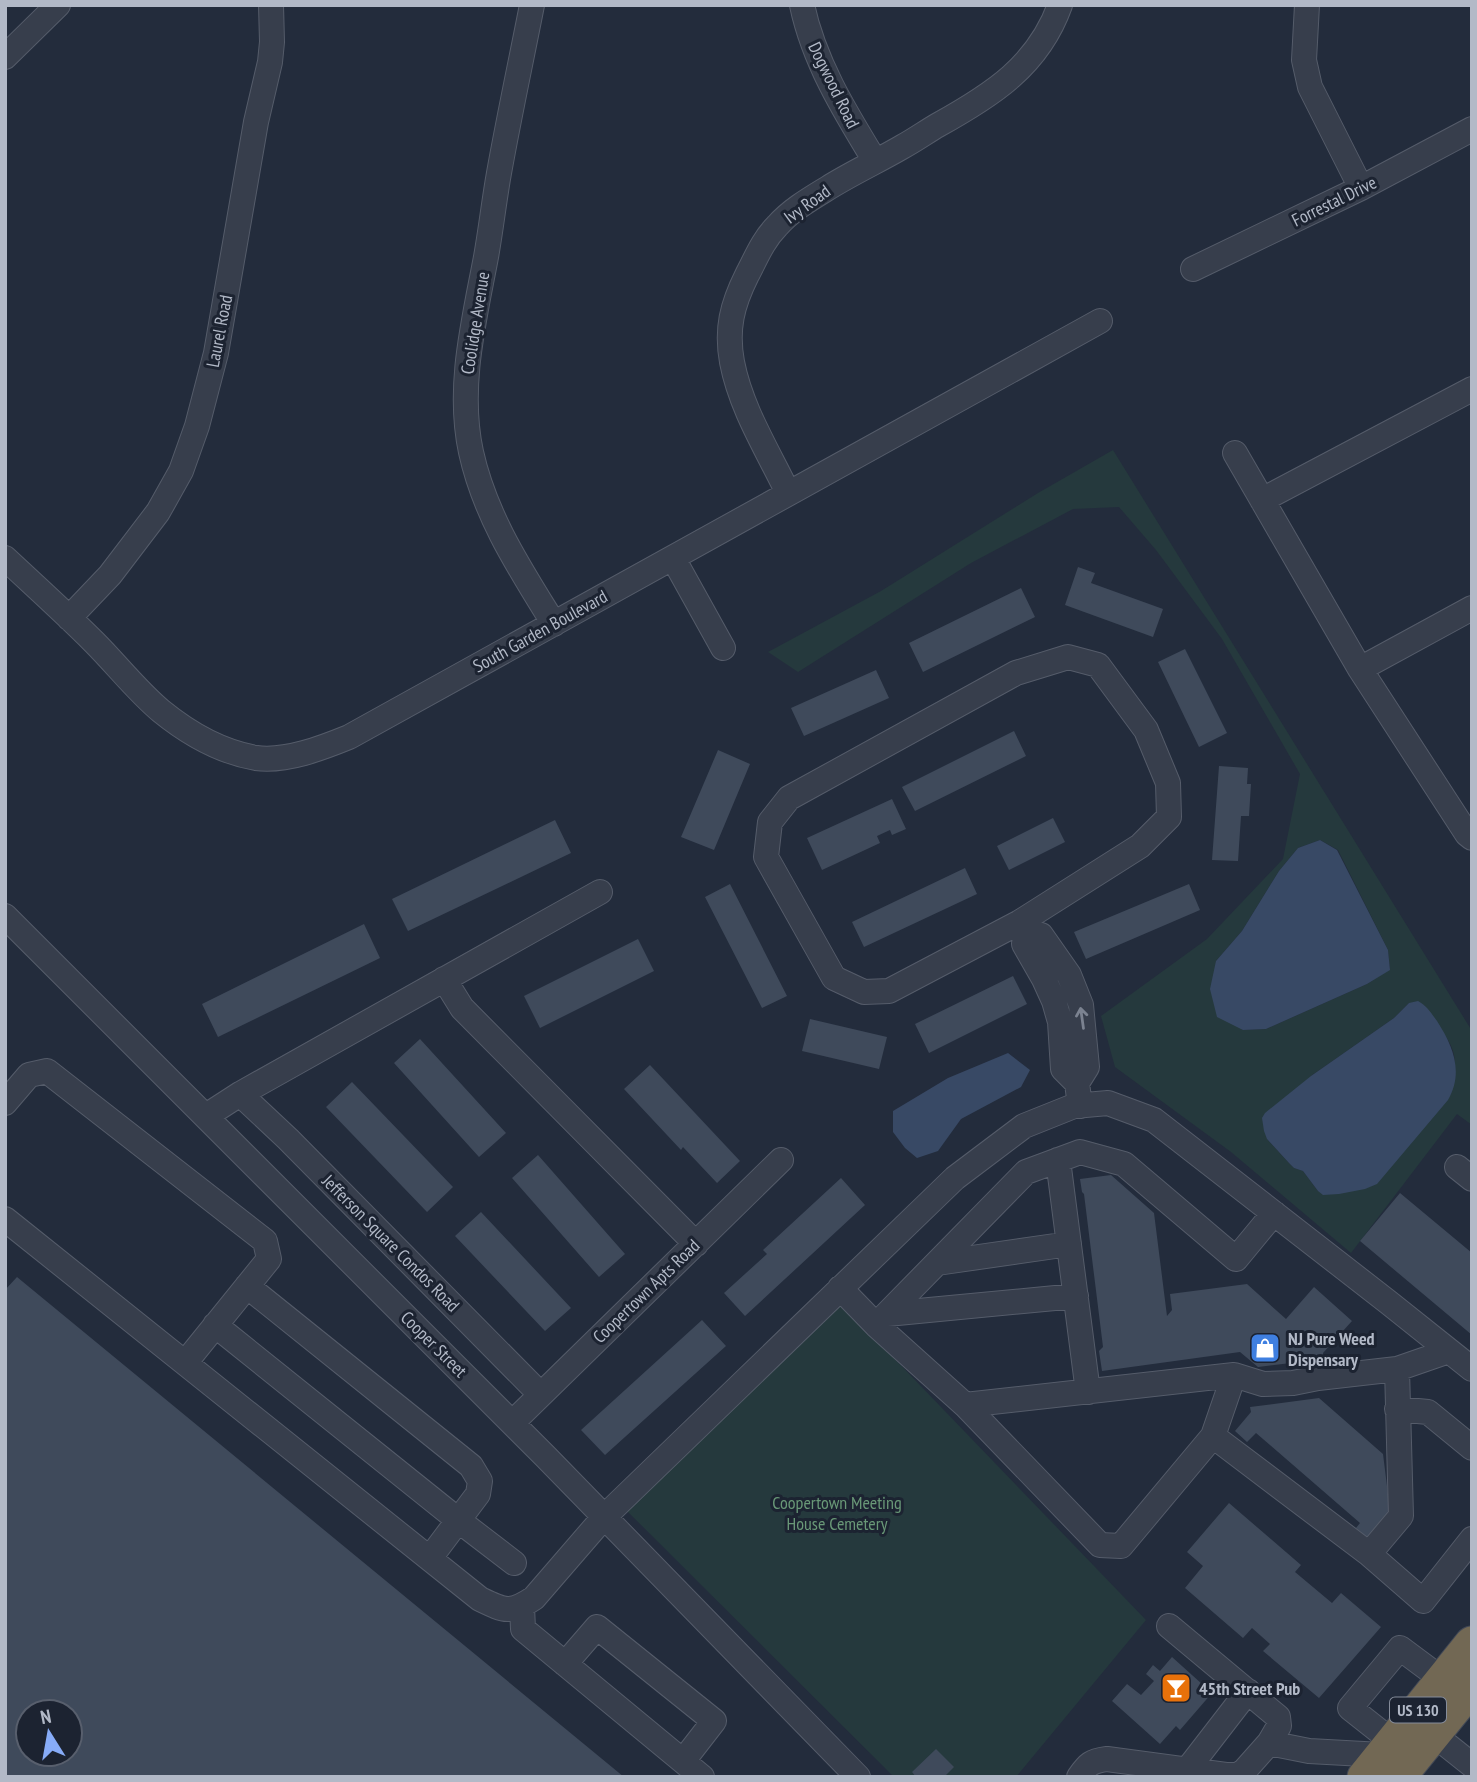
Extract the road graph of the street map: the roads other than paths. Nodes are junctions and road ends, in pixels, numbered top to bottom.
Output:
1 (58, 5) edge
2 (271, 5) edge
3 (531, 5) edge
4 (802, 5) edge
5 (1060, 5) edge
6 (1307, 5) edge
7 (5, 57) edge
8 (1472, 129) edge
9 (875, 161) junction
10 (1361, 188) junction
11 (1194, 269) dead end
12 (1100, 321) dead end
13 (1472, 389) edge
14 (1235, 453) dead end
15 (788, 494) junction
16 (1262, 500) junction
17 (5, 558) edge
18 (673, 558) junction
19 (1472, 608) edge
20 (69, 618) junction
21 (554, 624) junction
22 (723, 648) dead end
23 (1360, 669) junction
24 (1470, 834) edge
25 (600, 892) dead end
26 (5, 916) edge
27 (1023, 927) junction
28 (444, 979) junction
29 (240, 1094) junction
30 (1079, 1095) junction
31 (5, 1103) edge
32 (206, 1116) junction
33 (781, 1160) dead end
34 (1058, 1160) junction
35 (1274, 1213) junction
36 (5, 1219) edge
37 (696, 1244) junction
38 (1069, 1244) junction
39 (937, 1263) junction
40 (247, 1286) junction
41 (840, 1288) junction
42 (1076, 1296) junction
43 (882, 1320) junction
44 (215, 1325) junction
45 (1449, 1351) junction
46 (185, 1363) junction
47 (1398, 1369) junction
48 (1472, 1369) edge
49 (1234, 1376) junction
50 (1088, 1392) junction
51 (540, 1394) junction
52 (965, 1405) junction
53 (1397, 1409) junction
54 (512, 1423) junction
55 (1213, 1436) junction
56 (1472, 1448) edge
57 (604, 1517) junction
58 (458, 1520) junction
59 (1472, 1539) edge
60 (1369, 1554) junction
61 (430, 1558) junction
62 (514, 1563) dead end
63 (522, 1606) junction
64 (1169, 1626) dead end
65 (1472, 1644) edge
66 (565, 1664) junction
67 (1457, 1683) edge
68 (1248, 1691) junction
69 (1433, 1734) junction
70 (1269, 1743) junction
71 (683, 1761) junction
72 (1471, 1763) edge
73 (1396, 1765) edge
74 (1187, 1770) junction
75 (702, 1777) edge
76 (858, 1777) edge
77 (1079, 1777) edge

1 - 7 street
2 - 20 street, Laurel Road
3 - 21 street, Coolidge Avenue
4 - 9 street, Dogwood Road
5 - 9 street, Ivy Road
6 - 10 street
8 - 10 street, Forrestal Drive
9 - 15 street, Ivy Road
10 - 11 street, Forrestal Drive
12 - 15 street, South Garden Boulevard
13 - 16 street
14 - 16 street
15 - 18 street, South Garden Boulevard
16 - 23 street
17 - 20 street, South Garden Boulevard
18 - 21 street, South Garden Boulevard
18 - 22 street
19 - 23 street
20 - 21 street, South Garden Boulevard
23 - 24 street
25 - 28 street
26 - 32 street, Cooper Street
27 - 27 street
27 - 30 street
28 - 29 street
28 - 37 street
29 - 32 street
29 - 51 street, Jefferson Square Condos Road
30 - 35 street
30 - 41 street
31 - 40 street
32 - 54 street, Cooper Street
33 - 37 street, Coopertown Apts Road
34 - 35 street
34 - 38 street
34 - 39 street
35 - 45 street
36 - 46 street
37 - 51 street, Coopertown Apts Road
38 - 39 street
38 - 42 street
39 - 43 street
40 - 44 street
40 - 58 street
41 - 43 street
41 - 57 street
42 - 43 street
42 - 50 street
43 - 52 street
44 - 46 street
44 - 58 street
45 - 47 street
45 - 48 street
46 - 61 street
47 - 49 street
47 - 53 street
49 - 50 street
49 - 55 street
50 - 52 street
51 - 54 street, Coopertown Apts Road
52 - 55 street
53 - 56 street
53 - 60 street
54 - 57 street, Cooper Street
55 - 60 street
57 - 63 street
57 - 76 street, Cooper Street
58 - 61 street
58 - 62 street
59 - 60 street
61 - 63 street
63 - 66 street
64 - 68 street
65 - 67 highway, US 130
66 - 71 street
66 - 71 street
67 - 69 highway, US 130
67 - 73 highway, US 130
67 - 73 street
68 - 70 street
68 - 74 street
69 - 72 street
69 - 73 highway, US 130
70 - 73 street
70 - 74 street
71 - 75 street
74 - 77 street

